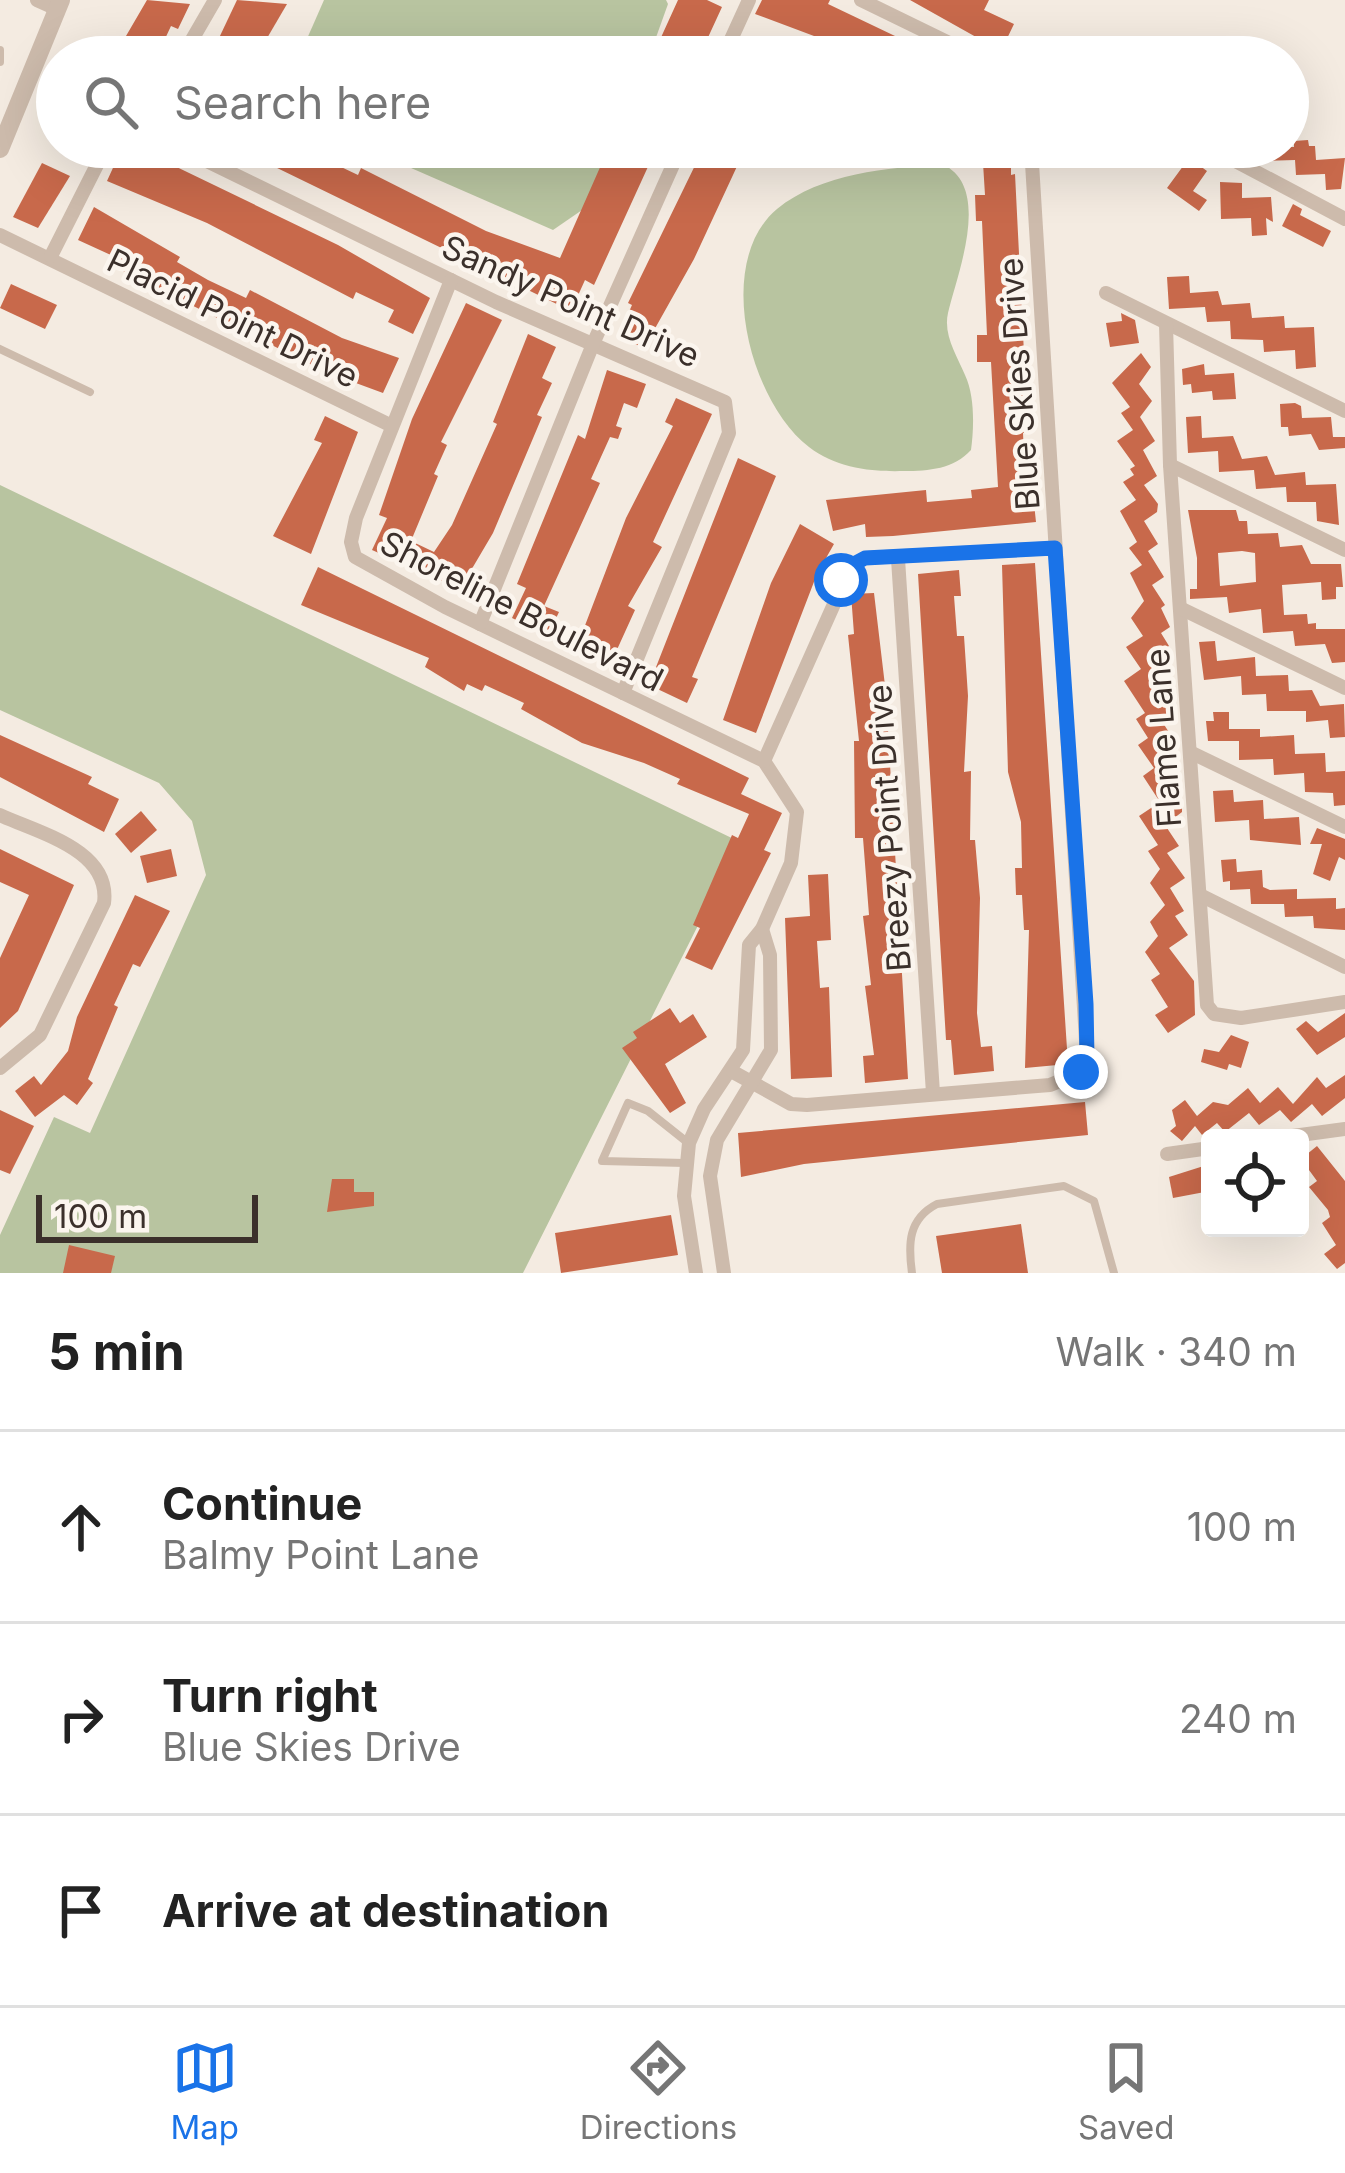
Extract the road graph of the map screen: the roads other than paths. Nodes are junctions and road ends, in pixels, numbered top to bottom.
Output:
1 (37, 0) edge
2 (214, 0) edge
3 (749, 0) edge
4 (862, 0) edge
5 (59, 4) edge
6 (46, 36) edge
7 (194, 36) edge
8 (733, 36) edge
9 (935, 36) edge
10 (0, 50) edge
11 (36, 61) edge
12 (0, 62) edge
13 (0, 149) edge
14 (95, 168) edge
15 (221, 168) edge
16 (672, 168) edge
17 (1032, 168) edge
18 (1249, 168) edge
19 (1345, 219) edge
20 (0, 235) edge
21 (51, 256) junction
22 (451, 280) junction
23 (1106, 293) dead end
24 (1166, 324) junction
25 (593, 344) junction
26 (0, 349) edge
27 (90, 392) dead end
28 (1345, 410) edge
29 (392, 426) junction
30 (1169, 465) junction
31 (1055, 548) junction
32 (1345, 550) edge
33 (898, 559) junction
34 (1182, 609) junction
35 (480, 623) junction
36 (1345, 688) edge
37 (623, 692) junction
38 (1192, 753) junction
39 (764, 761) junction
40 (0, 815) edge
41 (1345, 827) edge
42 (1200, 896) junction
43 (763, 929) junction
44 (1345, 967) edge
45 (1345, 1002) edge
46 (0, 1068) edge
47 (733, 1072) junction
48 (754, 1084) junction
49 (933, 1093) junction
50 (1345, 1129) edge
51 (1309, 1134) edge
52 (1201, 1149) edge
53 (687, 1153) junction
54 (1167, 1154) dead end
55 (713, 1160) junction
56 (696, 1273) edge
57 (724, 1273) edge
58 (911, 1273) edge
59 (1114, 1273) edge

1 - 5 street
2 - 7 street
3 - 8 street
4 - 9 street
5 - 6 street
10 - 12 lane
11 - 13 street
14 - 21 street
15 - 22 street, Sandy Point Drive
16 - 25 street
17 - 31 street, Blue Skies Drive
18 - 19 street
20 - 21 street, Placid Point Drive
21 - 29 street, Placid Point Drive
22 - 25 street, Sandy Point Drive
22 - 29 street, Shoreline Boulevard
23 - 24 street
24 - 28 street
24 - 30 street, Flame Lane
25 - 35 street
25 - 37 street, Sandy Point Drive
26 - 27 lane
29 - 35 street, Shoreline Boulevard
30 - 32 street
30 - 34 street, Flame Lane
31 - 33 street
31 - 49 street, Blue Skies Drive
33 - 39 street
33 - 49 street, Breezy Point Drive
34 - 36 street
34 - 38 street, Flame Lane
35 - 37 street, Shoreline Boulevard
37 - 39 street, Shoreline Boulevard
38 - 41 street
38 - 42 street, Flame Lane
39 - 43 street
40 - 46 street
42 - 44 street
42 - 45 street, Flame Lane
43 - 47 street
43 - 48 street
47 - 48 street, Blue Skies Drive
47 - 53 street
48 - 49 street, Blue Skies Drive
48 - 55 street
50 - 51 street
52 - 54 street
53 - 53 lane
53 - 55 lane
53 - 56 street
55 - 57 street
58 - 59 lane

